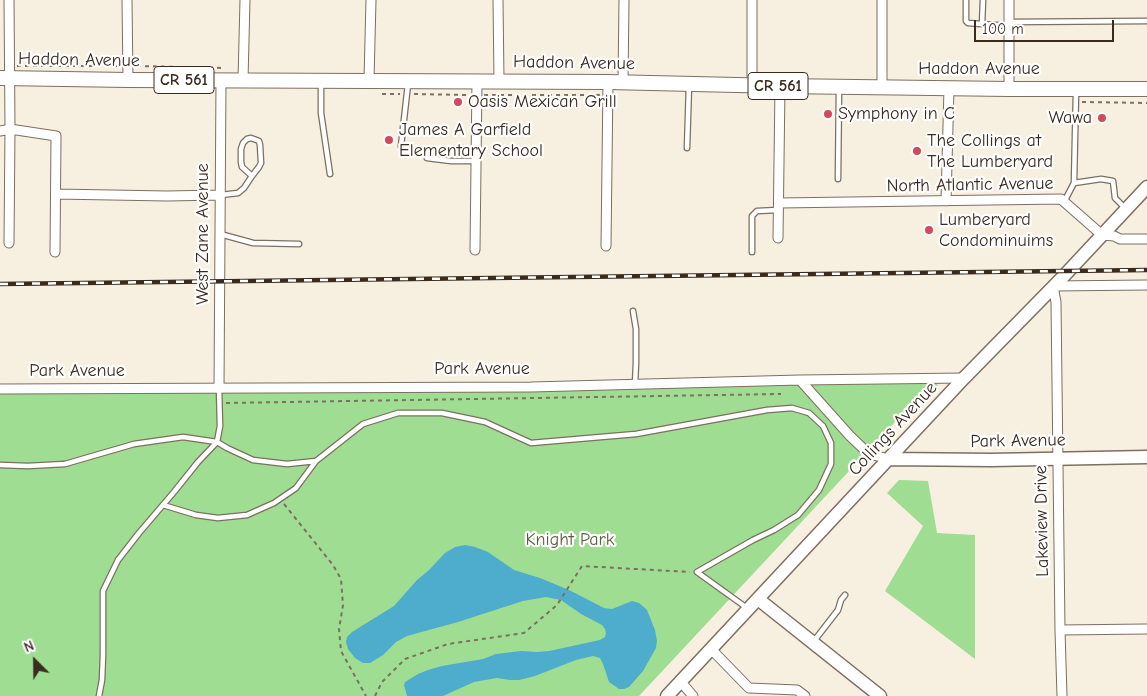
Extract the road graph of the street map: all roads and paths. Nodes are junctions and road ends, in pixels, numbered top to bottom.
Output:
1 (8, 0) edge
2 (127, 0) edge
3 (245, 0) edge
4 (371, 0) edge
5 (498, 0) edge
6 (624, 0) edge
7 (752, 0) edge
8 (882, 0) edge
9 (966, 0) edge
10 (983, 0) edge
11 (1009, 0) edge
12 (1147, 21) edge
13 (982, 24) junction
14 (1009, 24) junction
15 (128, 73) junction
16 (6, 74) edge
17 (222, 74) junction
18 (243, 80) junction
19 (321, 80) junction
20 (369, 80) junction
21 (408, 80) junction
22 (499, 80) junction
23 (689, 83) junction
24 (752, 85) junction
25 (613, 86) junction
26 (780, 86) junction
27 (839, 86) junction
28 (882, 87) junction
29 (477, 88) junction
30 (949, 88) junction
31 (1076, 88) junction
32 (1147, 88) edge
33 (1010, 89) junction
34 (10, 129) junction
35 (0, 131) edge
36 (401, 146) dead end
37 (687, 148) dead end
38 (427, 158) dead end
39 (476, 161) junction
40 (330, 174) dead end
41 (252, 176) junction
42 (838, 179) dead end
43 (1074, 183) junction
44 (1147, 187) edge
45 (56, 194) junction
46 (220, 195) junction
47 (946, 201) junction
48 (1064, 202) junction
49 (778, 206) junction
50 (1126, 210) junction
51 (220, 234) junction
52 (1102, 235) junction
53 (778, 238) dead end
54 (1147, 239) edge
55 (9, 243) dead end
56 (299, 244) dead end
57 (606, 246) dead end
58 (475, 250) dead end
59 (55, 252) dead end
60 (752, 252) dead end
61 (1147, 285) edge
62 (1054, 286) junction
63 (633, 311) dead end
64 (964, 378) junction
65 (800, 380) junction
66 (635, 384) junction
67 (219, 388) junction
68 (0, 389) edge
69 (781, 394) dead end
70 (219, 403) junction
71 (217, 442) junction
72 (1147, 457) edge
73 (1058, 458) junction
74 (889, 459) junction
75 (316, 461) junction
76 (0, 465) edge
77 (280, 499) junction
78 (163, 505) junction
79 (697, 572) junction
80 (845, 595) dead end
81 (758, 599) junction
82 (748, 609) junction
83 (1147, 629) edge
84 (1060, 630) junction
85 (813, 642) junction
86 (711, 650) junction
87 (681, 682) junction
88 (100, 696) edge
89 (366, 696) edge
90 (375, 696) edge
91 (667, 696) edge
92 (693, 696) edge
93 (806, 696) edge
94 (880, 696) edge
95 (1062, 696) edge

1 - 16 street
2 - 15 street
3 - 18 street
4 - 20 street
5 - 22 street
6 - 25 street
7 - 24 street
8 - 28 street
9 - 13 lane
10 - 13 lane
11 - 14 street
12 - 14 lane
13 - 14 lane
14 - 33 street
15 - 16 main road, Haddon Avenue / CR 561
15 - 16 path
15 - 17 main road, Haddon Avenue / CR 561
15 - 17 path
16 - 34 street
17 - 18 main road, Haddon Avenue / CR 561
17 - 46 street, West Zane Avenue
18 - 19 main road, Haddon Avenue / CR 561
19 - 20 main road, Haddon Avenue / CR 561
19 - 40 lane
20 - 21 main road, Haddon Avenue / CR 561
21 - 29 main road, Haddon Avenue / CR 561
21 - 36 lane
22 - 25 main road, Haddon Avenue / CR 561
22 - 29 main road, Haddon Avenue / CR 561
23 - 24 main road, Haddon Avenue / CR 561
23 - 25 main road, Haddon Avenue / CR 561
23 - 37 lane
24 - 26 main road, Haddon Avenue / CR 561
25 - 29 path
25 - 57 street
26 - 27 main road, Haddon Avenue / CR 561
26 - 49 street
27 - 28 main road, Haddon Avenue / CR 561
27 - 42 lane
28 - 30 main road, Haddon Avenue / CR 561
29 - 39 street
30 - 33 main road, Haddon Avenue / CR 561
30 - 47 street
31 - 32 main road, Haddon Avenue / CR 561
31 - 33 main road, Haddon Avenue / CR 561
31 - 43 lane
34 - 35 street
34 - 45 street
34 - 55 street
38 - 39 lane
39 - 58 street
41 - 41 lane
41 - 46 lane
43 - 48 lane
43 - 50 lane
44 - 50 main road, Collings Avenue
45 - 46 street
45 - 59 street
46 - 51 street, West Zane Avenue
47 - 48 street, North Atlantic Avenue
47 - 49 street, North Atlantic Avenue
48 - 52 street, North Atlantic Avenue
49 - 53 street
49 - 60 lane
50 - 52 main road, Collings Avenue
51 - 56 lane
51 - 67 street, West Zane Avenue
52 - 54 street, North Atlantic Avenue
52 - 62 main road, Collings Avenue
61 - 62 street
62 - 64 main road, Collings Avenue
62 - 73 street, Lakeview Drive
63 - 66 lane
64 - 65 street, Park Avenue
64 - 74 main road, Collings Avenue
65 - 66 street, Park Avenue
65 - 74 street
66 - 67 street, Park Avenue
67 - 68 street, Park Avenue
67 - 70 lane
69 - 70 path
70 - 71 lane
71 - 75 lane
71 - 76 lane
71 - 78 lane
72 - 73 main road, Park Avenue
73 - 74 main road, Park Avenue
73 - 84 street, Lakeview Drive
74 - 81 main road, Collings Avenue
75 - 77 lane
75 - 79 lane
77 - 78 lane
77 - 89 path
78 - 88 lane
79 - 82 lane
79 - 90 path
80 - 85 lane
81 - 82 main road, Collings Avenue
81 - 85 main road
82 - 86 main road, Collings Avenue
83 - 84 street
84 - 95 street, Lakeview Drive
85 - 94 main road
86 - 87 main road, Collings Avenue
86 - 93 street
87 - 91 main road, Collings Avenue
87 - 92 street

